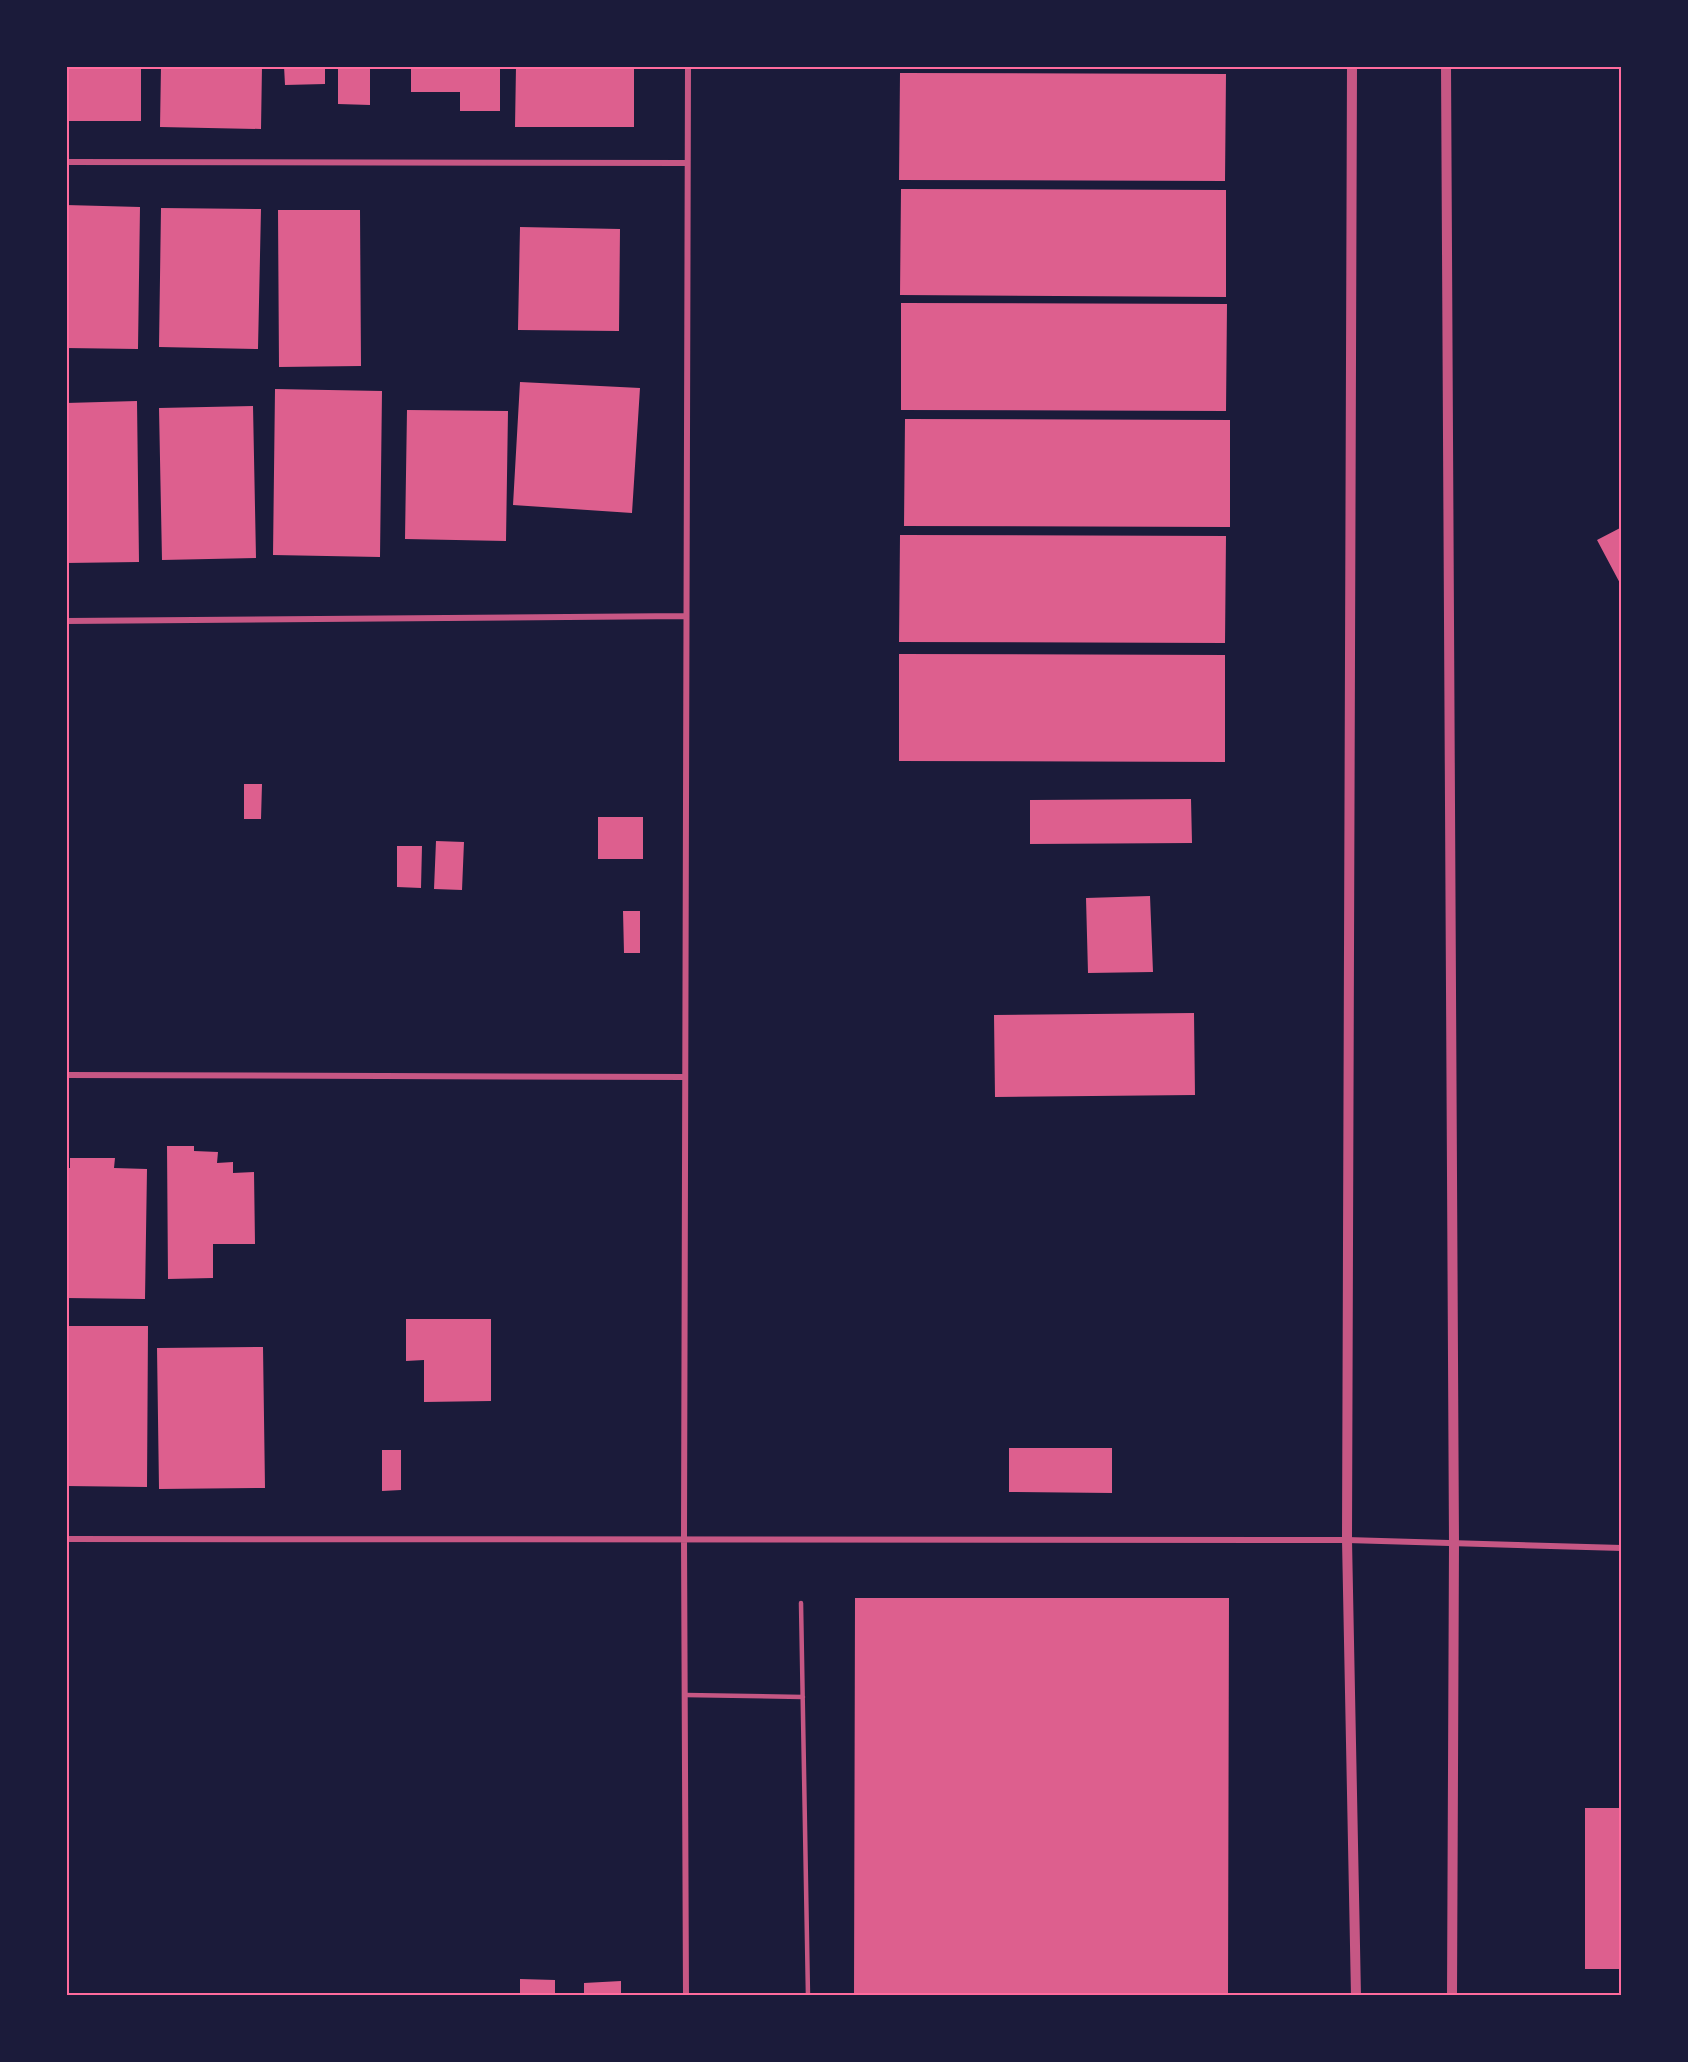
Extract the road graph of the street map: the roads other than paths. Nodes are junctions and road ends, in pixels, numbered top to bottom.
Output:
1 (687, 66) edge
2 (1352, 66) edge
3 (1446, 66) edge
4 (66, 162) edge
5 (687, 163) junction
6 (686, 616) junction
7 (66, 621) edge
8 (66, 1075) edge
9 (685, 1077) junction
10 (66, 1539) edge
11 (684, 1539) junction
12 (1347, 1540) junction
13 (1454, 1543) junction
14 (1622, 1548) edge
15 (801, 1603) dead end
16 (685, 1695) junction
17 (803, 1697) junction
18 (686, 1996) edge
19 (808, 1996) edge
20 (1356, 1996) edge
21 (1452, 1996) edge

1 - 5 street
2 - 12 street
3 - 13 street
4 - 5 street
5 - 6 street
6 - 7 street
6 - 9 street
8 - 9 street
9 - 11 street
10 - 11 street
11 - 12 street
11 - 16 street
12 - 13 street
12 - 20 street
13 - 14 street
13 - 21 street
15 - 17 lane
16 - 17 lane
16 - 18 street
17 - 19 lane

